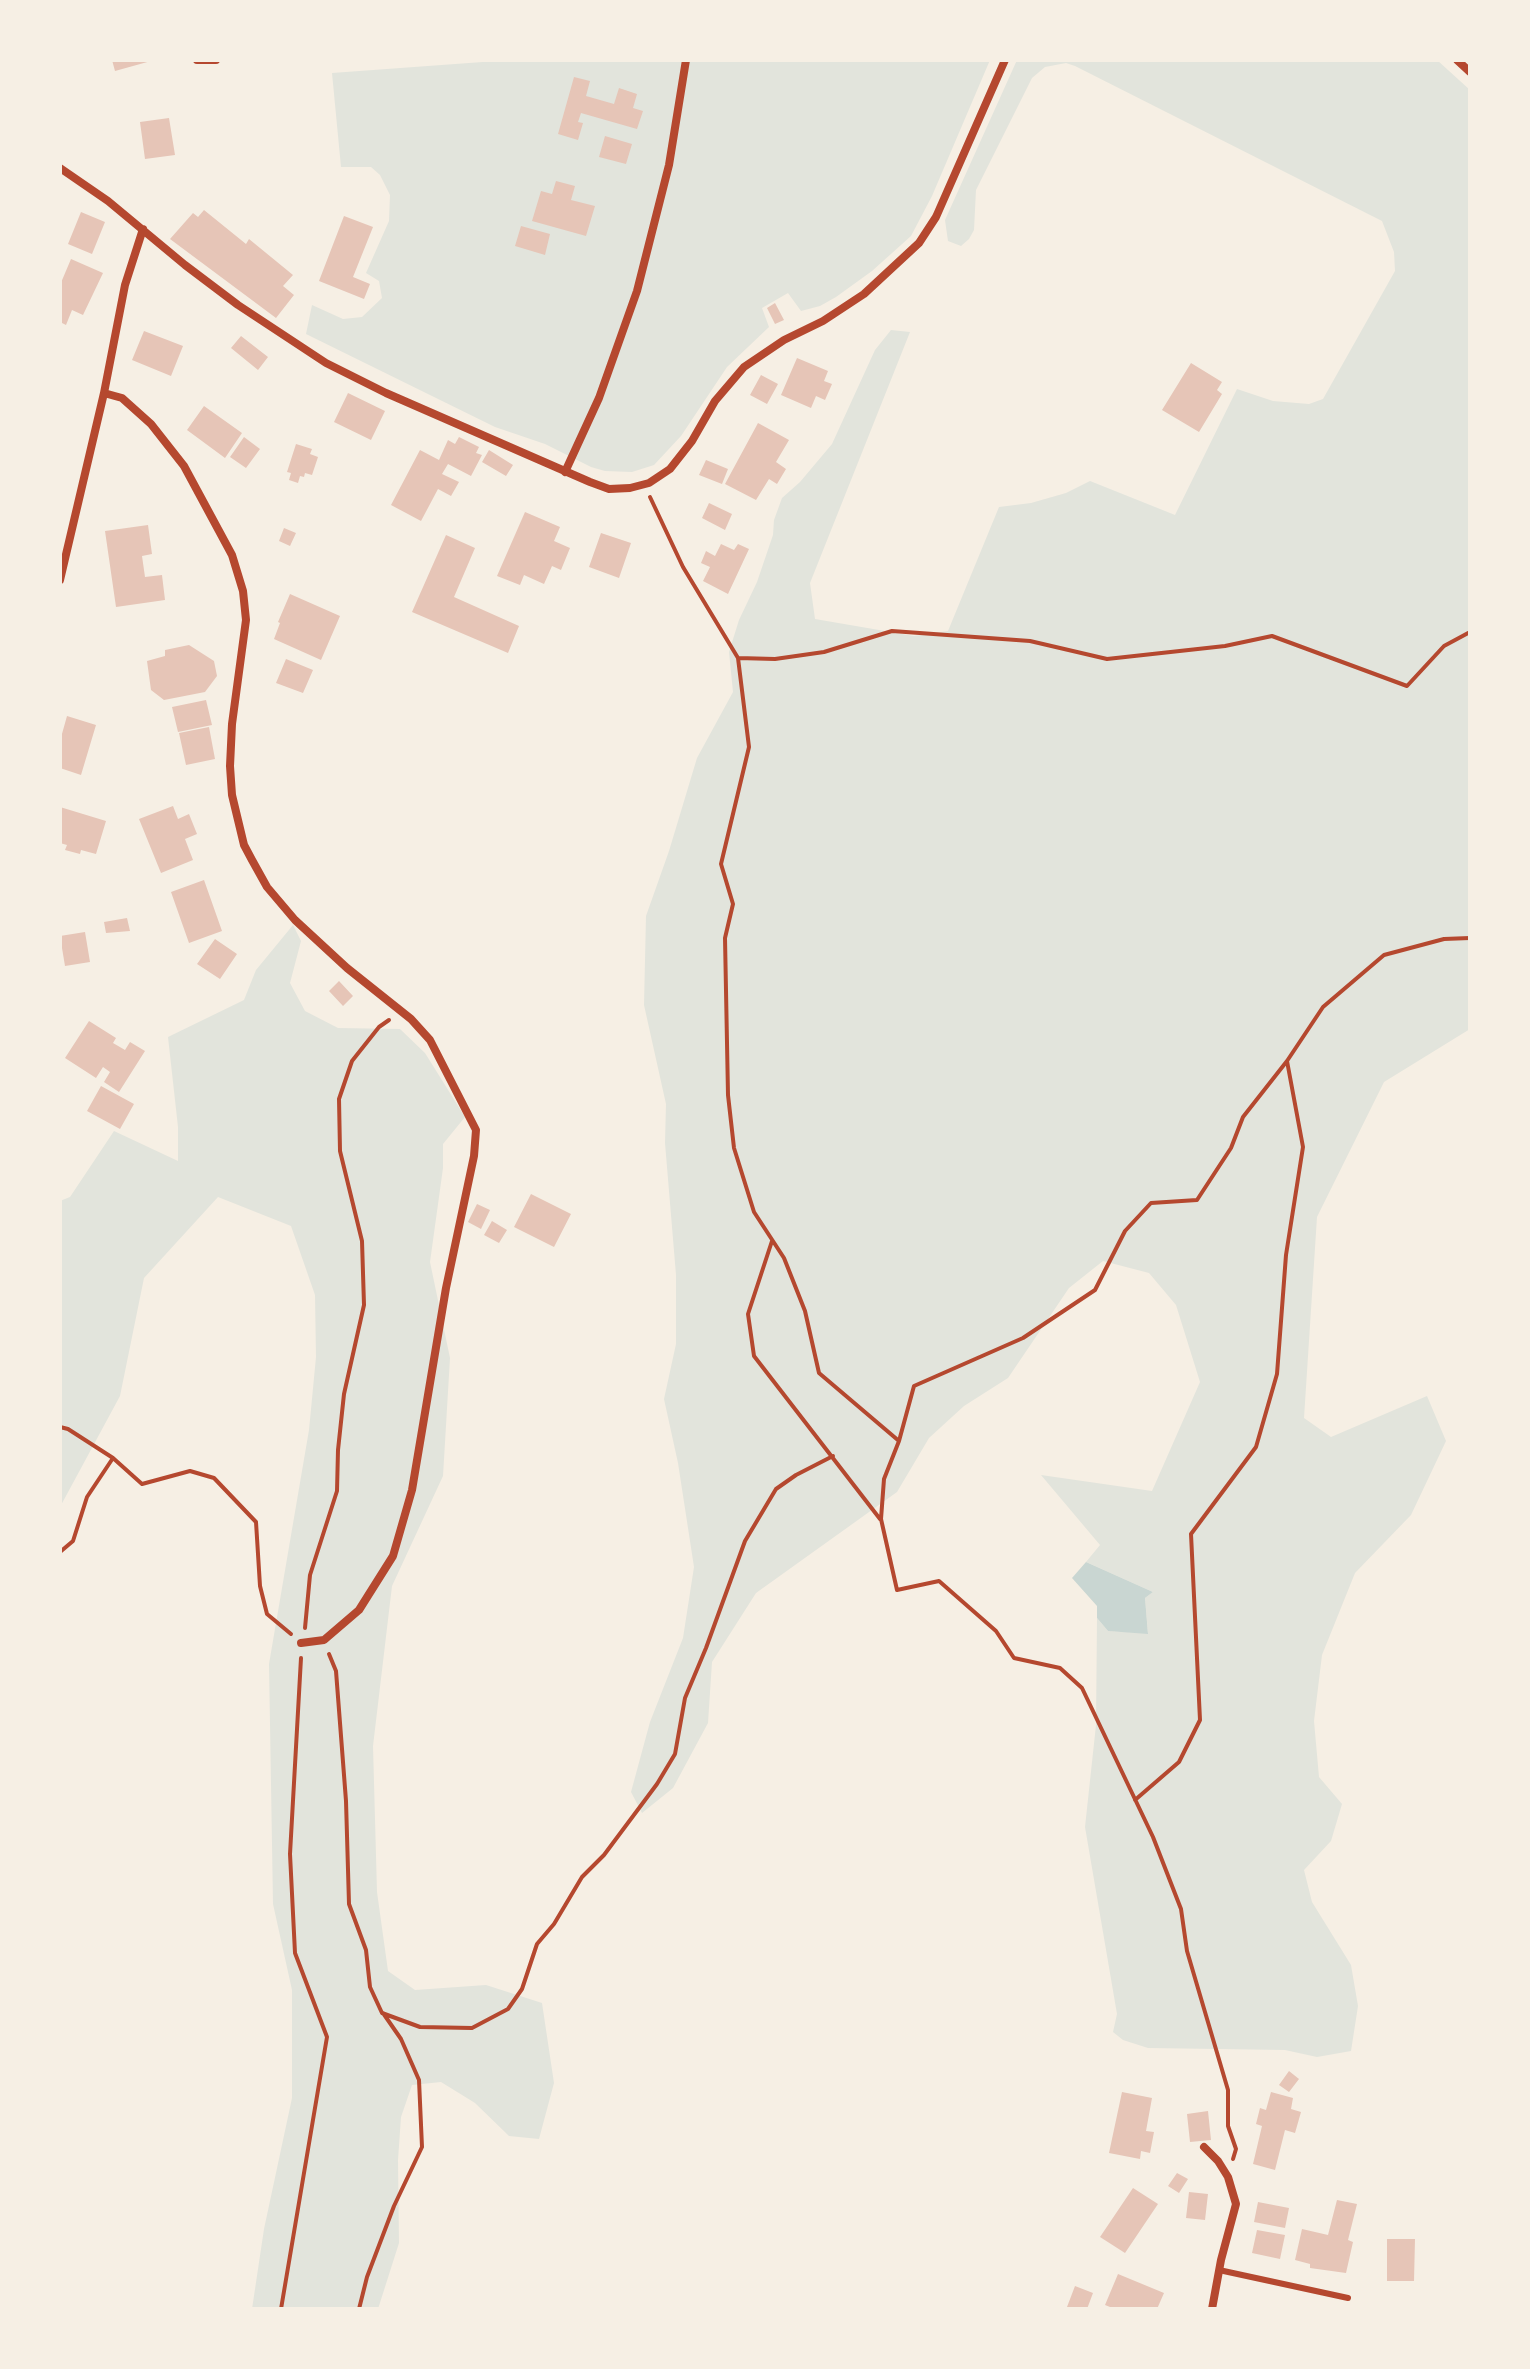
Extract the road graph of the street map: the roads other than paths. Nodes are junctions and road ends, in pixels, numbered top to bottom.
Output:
1 (197, 60) edge
2 (216, 60) edge
3 (686, 60) edge
4 (1005, 60) edge
5 (1457, 60) edge
6 (1470, 72) edge
7 (60, 168) edge
8 (143, 229) junction
9 (104, 393) junction
10 (565, 472) junction
11 (60, 580) edge
12 (301, 1643) road end
13 (1204, 2147) dead end
14 (1219, 2270) junction
15 (1348, 2298) dead end
16 (1212, 2309) edge

1 - 2 street
3 - 10 street
4 - 10 street
5 - 6 street
7 - 8 street
8 - 9 street
8 - 10 street
9 - 11 street
9 - 12 street
13 - 14 street
14 - 15 lane
14 - 16 street

